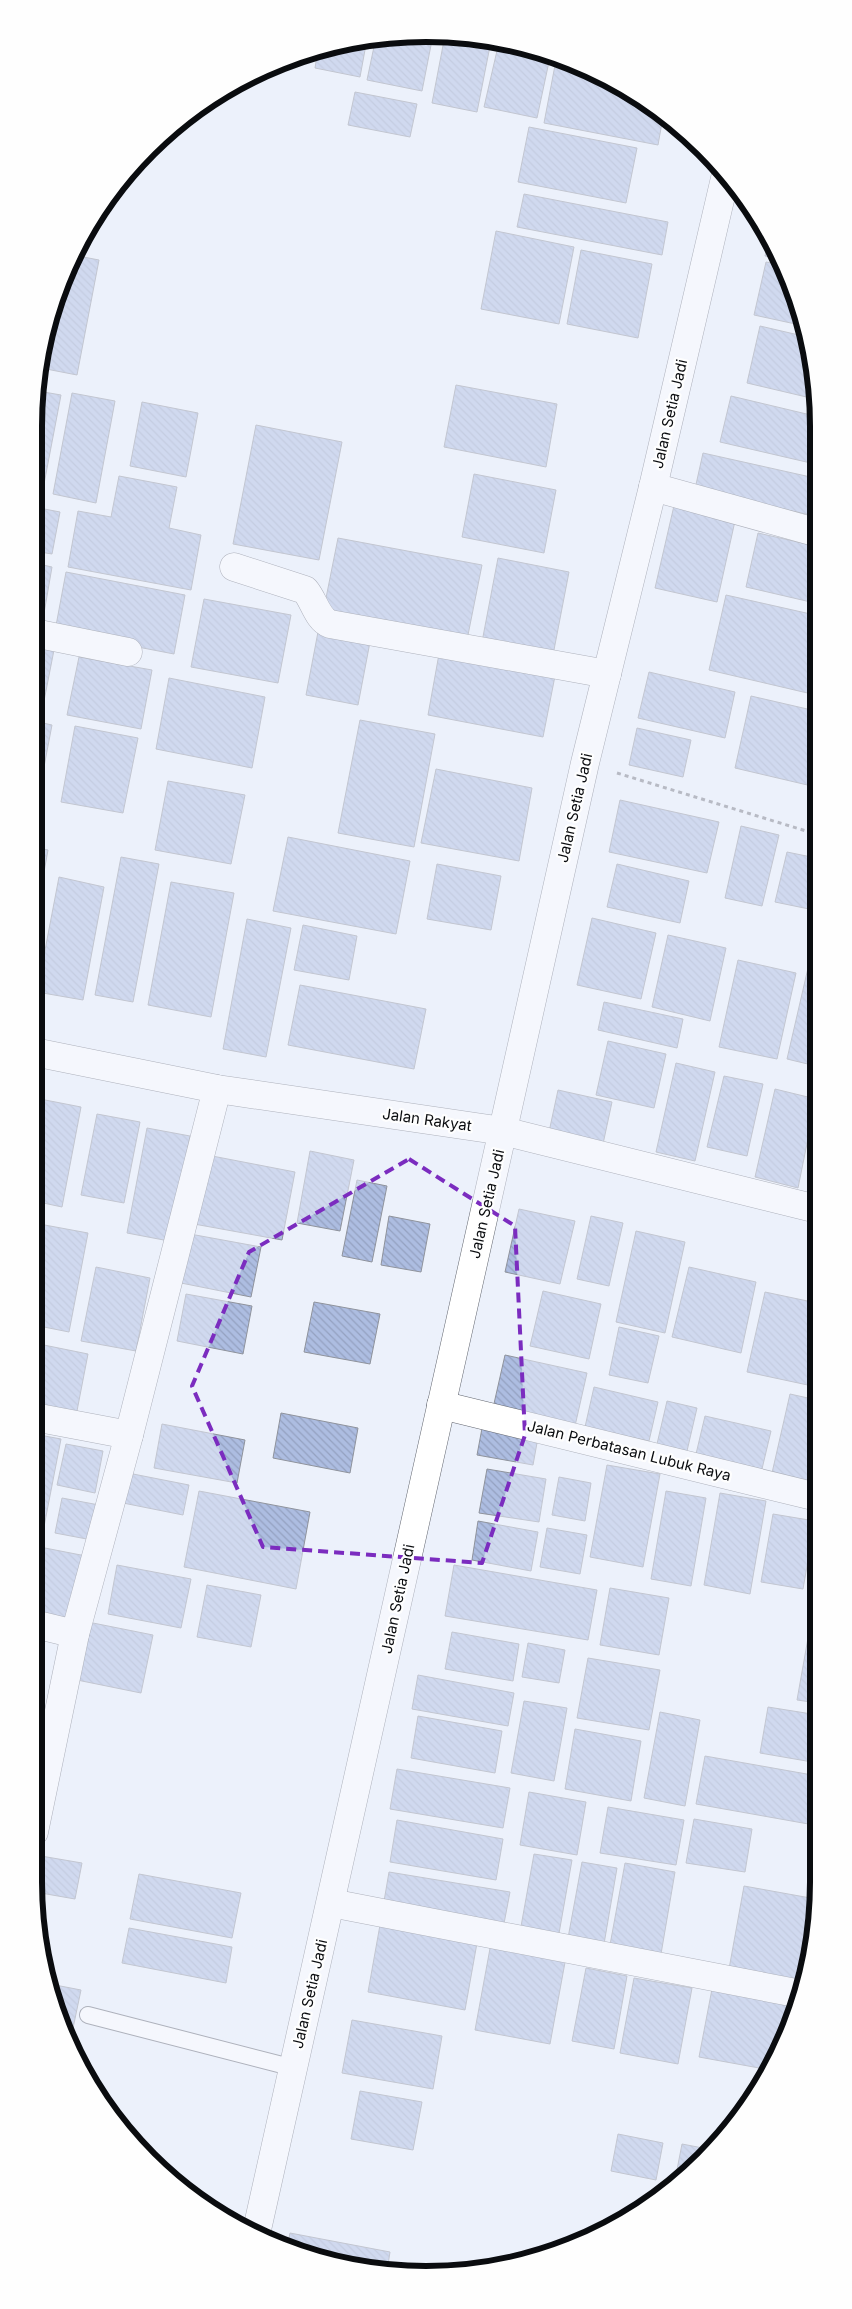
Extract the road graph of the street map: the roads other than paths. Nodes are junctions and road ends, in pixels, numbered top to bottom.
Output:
1 (723, 185) edge
2 (653, 487) junction
3 (810, 531) edge
4 (234, 567) dead end
5 (42, 635) edge
6 (128, 652) dead end
7 (607, 674) junction
8 (42, 1054) edge
9 (217, 1089) junction
10 (503, 1131) junction
11 (810, 1207) edge
12 (440, 1405) junction
13 (42, 1419) edge
14 (129, 1435) junction
15 (810, 1495) edge
16 (42, 1626) edge
17 (75, 1634) junction
18 (42, 1793) edge
19 (331, 1904) junction
20 (793, 1992) edge
21 (88, 2015) dead end
22 (294, 2068) junction
23 (257, 2228) edge

1 - 2 street, Jalan Setia Jadi
2 - 3 street
2 - 7 street, Jalan Setia Jadi
4 - 7 street
5 - 6 street
7 - 10 street, Jalan Setia Jadi
8 - 9 street, Jalan Rakyat
9 - 10 street, Jalan Rakyat
9 - 14 street
10 - 11 street, Jalan Rakyat
10 - 12 street, Jalan Setia Jadi
12 - 15 street, Jalan Perbatasan Lubuk Raya
12 - 19 street, Jalan Setia Jadi
13 - 14 street
14 - 17 street
16 - 17 street
17 - 18 street
19 - 20 street
19 - 22 street, Jalan Setia Jadi
21 - 22 lane
22 - 23 street, Jalan Setia Jadi

